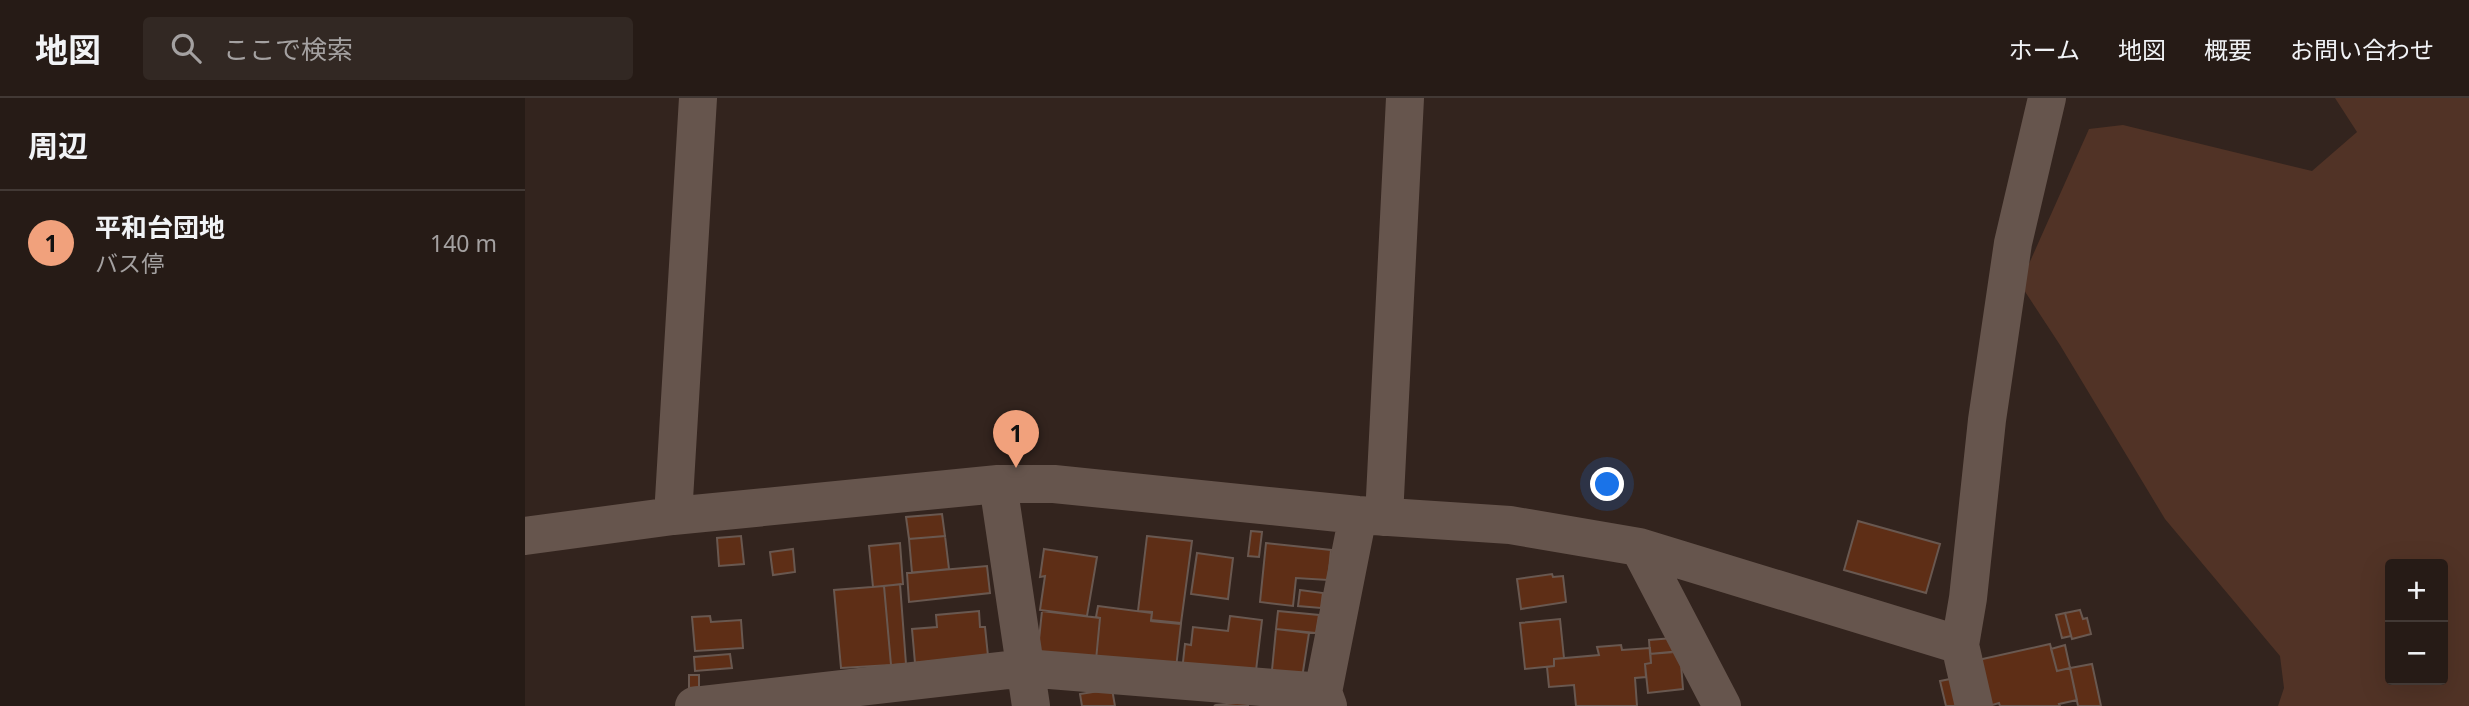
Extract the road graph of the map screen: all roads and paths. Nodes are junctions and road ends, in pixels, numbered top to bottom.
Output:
1 (698, 98) edge
2 (1405, 98) edge
3 (2047, 98) edge
4 (998, 484) junction
5 (673, 516) junction
6 (1371, 516) junction
7 (525, 537) edge
8 (1639, 547) junction
9 (1960, 645) junction
10 (1024, 668) junction
11 (1190, 693) edge
12 (1326, 699) edge
13 (694, 706) edge
14 (1031, 706) edge
15 (1722, 706) edge
16 (1973, 706) edge

1 - 5 street
2 - 6 street
3 - 9 street
4 - 5 street
4 - 6 street
4 - 10 street
5 - 7 street
6 - 8 street
6 - 12 street
8 - 9 street
8 - 15 street
9 - 16 street
10 - 11 street
10 - 13 street
10 - 14 street
11 - 12 street

